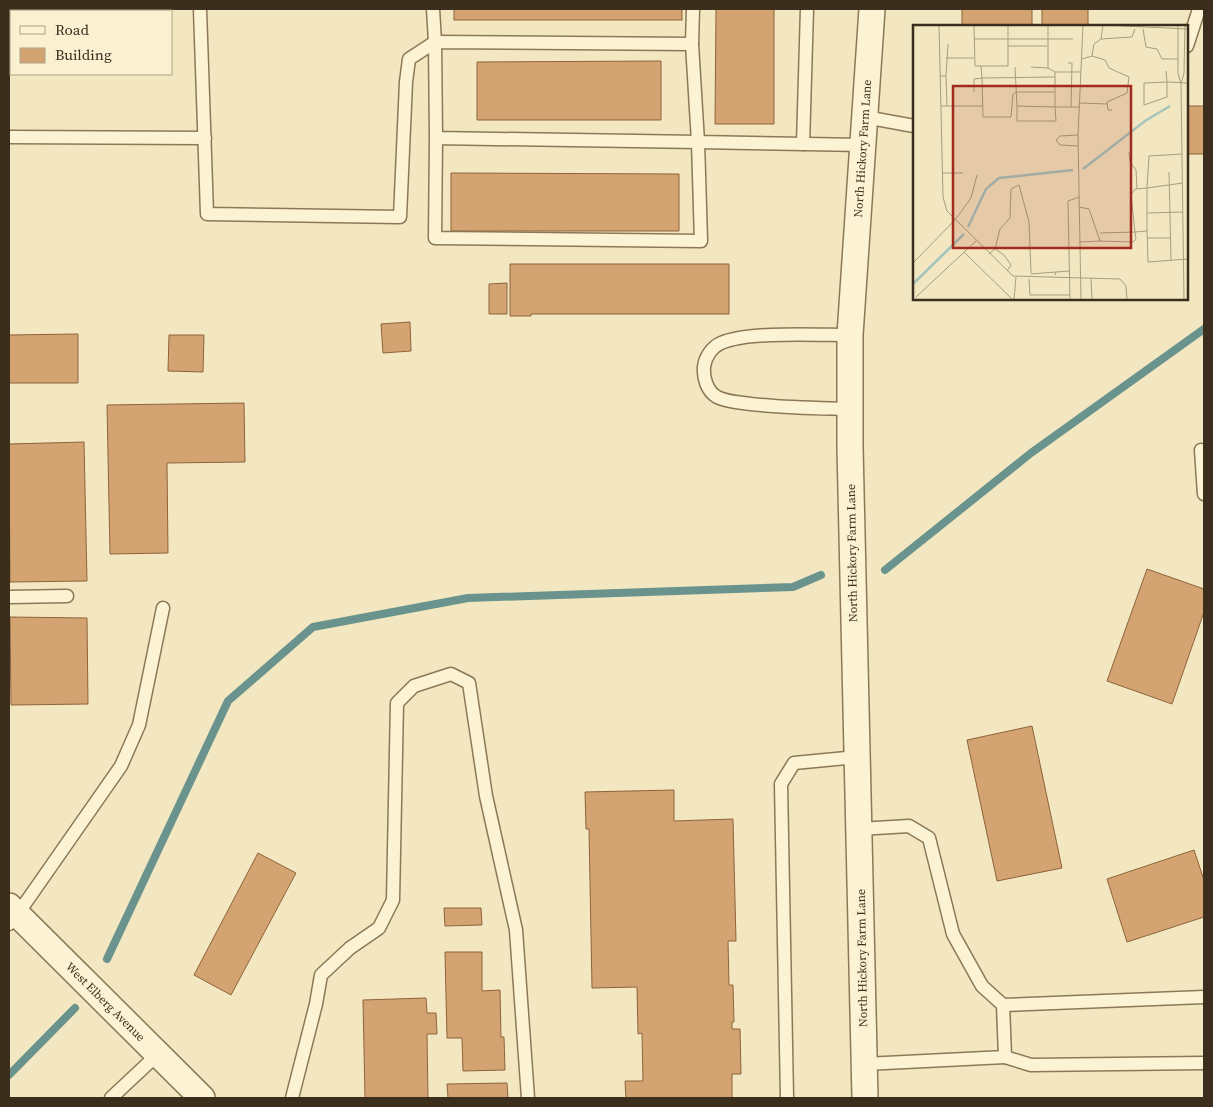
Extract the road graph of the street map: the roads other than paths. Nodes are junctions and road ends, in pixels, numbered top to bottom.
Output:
1 (200, 9) edge
2 (433, 9) edge
3 (693, 9) edge
4 (807, 9) edge
5 (872, 9) edge
6 (1199, 9) edge
7 (435, 42) junction
8 (1188, 43) edge
9 (692, 44) junction
10 (866, 117) junction
11 (913, 126) edge
12 (9, 137) edge
13 (205, 138) junction
14 (436, 138) junction
15 (698, 142) junction
16 (803, 144) junction
17 (863, 145) junction
18 (850, 335) junction
19 (850, 409) junction
20 (1201, 450) dead end
21 (1204, 494) edge
22 (67, 596) dead end
23 (9, 597) edge
24 (163, 608) dead end
25 (857, 756) junction
26 (859, 828) junction
27 (12, 915) edge
28 (1204, 997) edge
29 (1003, 1005) junction
30 (158, 1054) junction
31 (1005, 1057) junction
32 (1204, 1063) edge
33 (865, 1064) junction
34 (111, 1098) edge
35 (202, 1098) edge
36 (292, 1098) edge
37 (528, 1098) edge
38 (787, 1098) edge
39 (865, 1098) edge

1 - 13 lane
2 - 7 lane
3 - 9 lane
4 - 16 lane
5 - 10 street, North Hickory Farm Lane
6 - 8 lane
7 - 9 lane
7 - 13 lane
7 - 14 lane
9 - 15 lane
10 - 11 lane
10 - 17 street, North Hickory Farm Lane
12 - 13 lane
14 - 15 lane
14 - 15 lane
15 - 16 lane
16 - 17 lane
17 - 18 street, North Hickory Farm Lane
18 - 19 street, North Hickory Farm Lane
18 - 19 lane
19 - 25 street, North Hickory Farm Lane
20 - 21 lane
22 - 23 lane
24 - 27 lane
25 - 26 street, North Hickory Farm Lane
25 - 38 lane
26 - 29 lane
26 - 33 street, North Hickory Farm Lane
27 - 30 street, West Elberg Avenue
28 - 29 lane
29 - 31 lane
30 - 34 lane
30 - 35 street, West Elberg Avenue
31 - 32 lane
31 - 33 lane
33 - 39 street, North Hickory Farm Lane
36 - 37 lane

